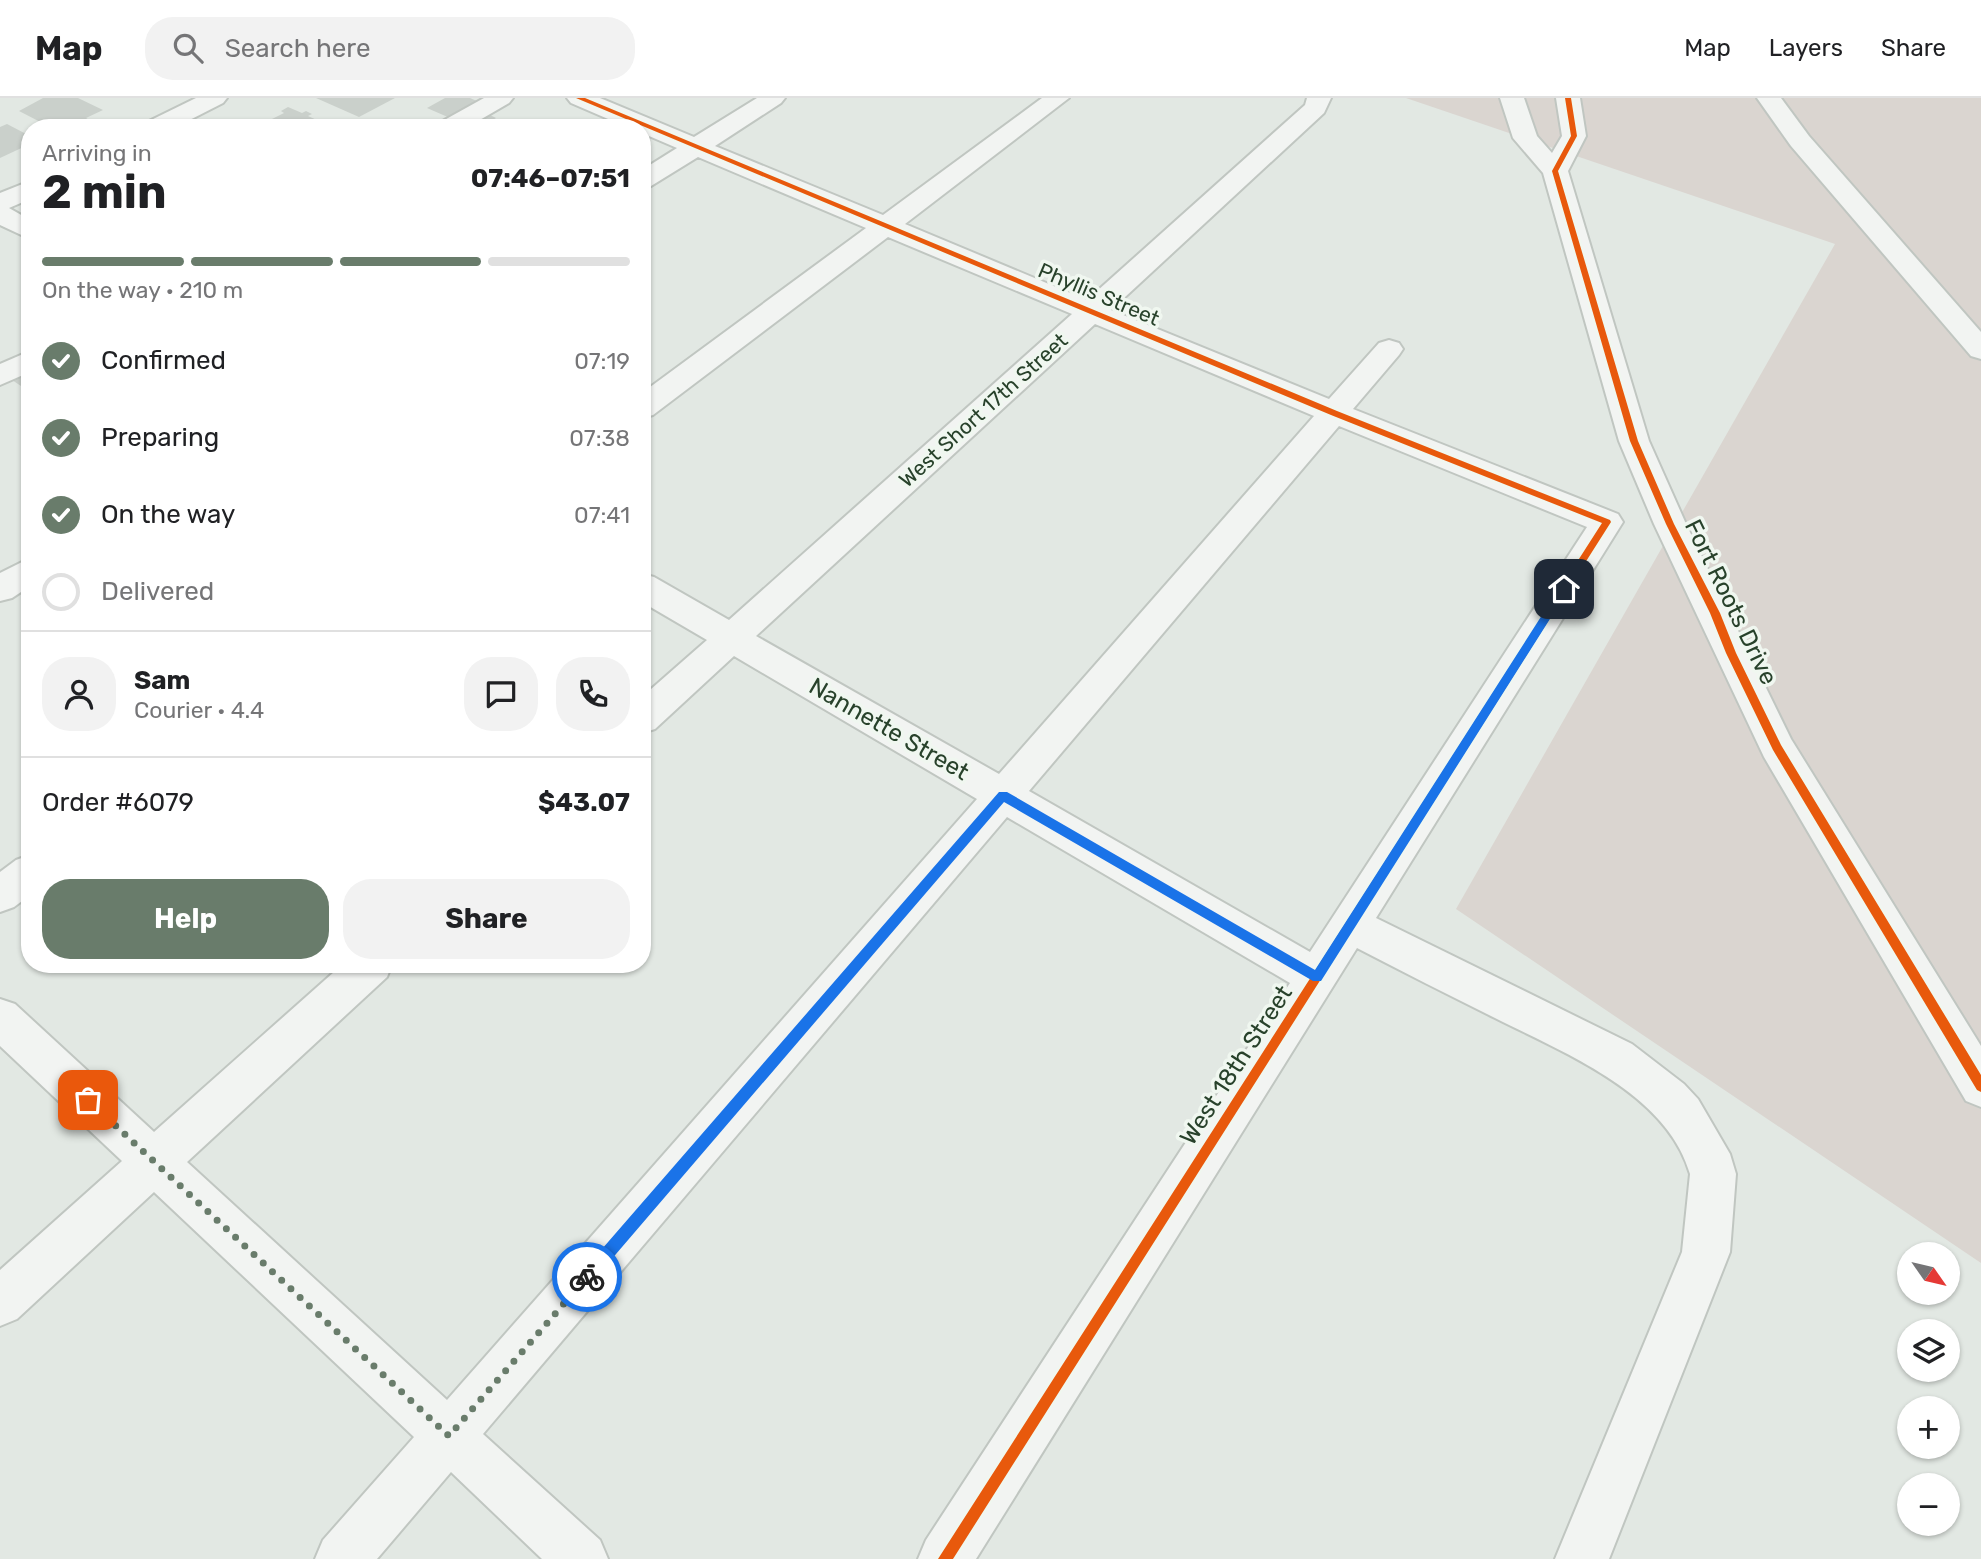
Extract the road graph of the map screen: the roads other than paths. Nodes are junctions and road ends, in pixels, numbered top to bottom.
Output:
1 (215, 98) edge
2 (501, 98) edge
3 (579, 98) edge
4 (773, 98) edge
5 (1058, 98) edge
6 (1319, 98) edge
7 (1511, 98) edge
8 (1568, 98) edge
9 (1769, 98) edge
10 (172, 119) edge
11 (463, 119) edge
12 (629, 119) edge
13 (651, 128) edge
14 (696, 147) junction
15 (1555, 172) junction
16 (651, 175) edge
17 (21, 192) edge
18 (0, 203) edge
19 (0, 214) edge
20 (21, 226) edge
21 (886, 226) junction
22 (1092, 312) junction
23 (1389, 349) dead end
24 (1981, 350) edge
25 (21, 365) edge
26 (0, 376) edge
27 (651, 401) edge
28 (1334, 413) junction
29 (1606, 522) joint
30 (21, 576) edge
31 (0, 589) edge
32 (651, 591) edge
33 (732, 638) junction
34 (651, 711) edge
35 (1003, 796) junction
36 (21, 879) edge
37 (0, 895) edge
38 (1350, 925) junction
39 (362, 973) edge
40 (1317, 977) junction
41 (0, 1018) edge
42 (1981, 1086) edge
43 (154, 1162) junction
44 (0, 1302) edge
45 (449, 1436) junction
46 (342, 1559) edge
47 (581, 1559) edge
48 (945, 1559) edge
49 (1582, 1559) edge

1 - 10 street
2 - 11 street
3 - 12 street, Phyllis Street
4 - 14 street
5 - 21 street
6 - 22 street, West Short 17th Street
7 - 15 street, Fort Roots Drive
8 - 15 street
9 - 24 street
13 - 14 street, Phyllis Street
14 - 16 street
14 - 21 street, Phyllis Street
15 - 42 street, Fort Roots Drive
17 - 18 street
19 - 20 street
21 - 22 street, Phyllis Street
21 - 27 street
22 - 28 street, Phyllis Street
22 - 33 street, West Short 17th Street
23 - 28 street
25 - 26 street
28 - 29 street, Phyllis Street
28 - 35 street
29 - 38 street, West 18th Street
30 - 31 street
32 - 33 street, Nannette Street
33 - 34 street, West Short 17th Street
33 - 35 street, Nannette Street
35 - 40 street, Nannette Street
35 - 45 street
36 - 37 street
38 - 40 street, West 18th Street
38 - 49 street
39 - 43 street
40 - 48 street, West 18th Street
41 - 43 street
43 - 44 street
43 - 45 street
45 - 46 street
45 - 47 street

